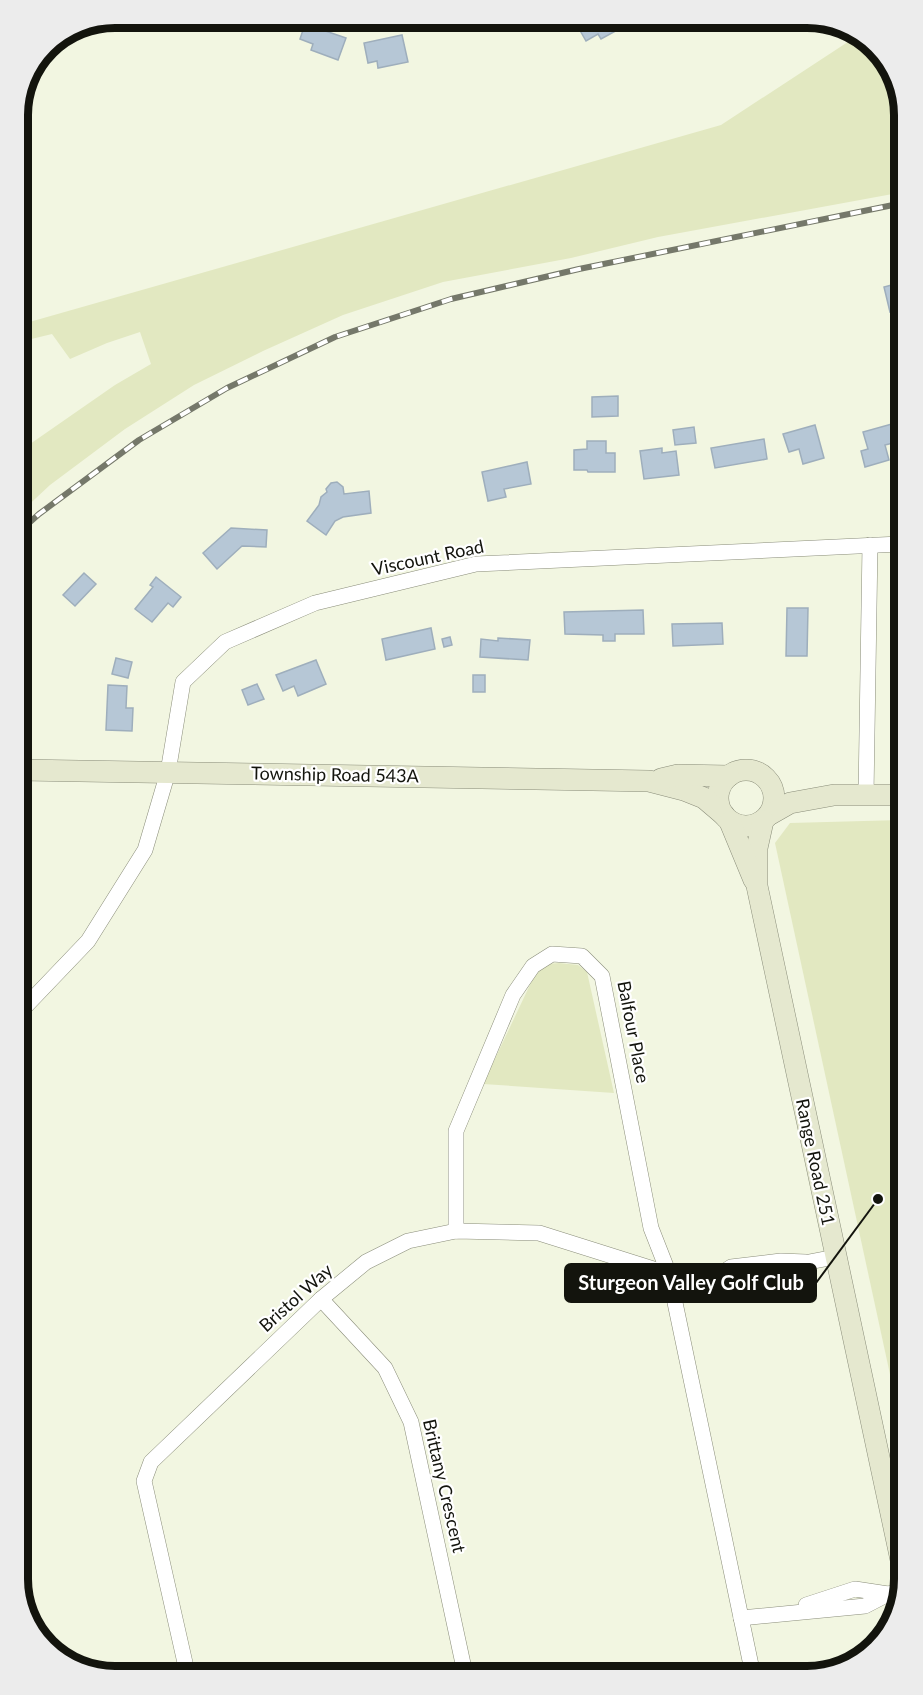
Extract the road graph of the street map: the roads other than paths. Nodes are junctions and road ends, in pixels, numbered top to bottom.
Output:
1 (894, 544) edge
2 (870, 545) junction
3 (29, 770) edge
4 (168, 772) junction
5 (729, 776) junction
6 (767, 779) junction
7 (649, 781) junction
8 (834, 795) junction
9 (866, 795) junction
10 (894, 795) edge
11 (766, 818) junction
12 (727, 819) junction
13 (757, 886) junction
14 (29, 1002) edge
15 (456, 1231) junction
16 (835, 1257) junction
17 (669, 1274) junction
18 (321, 1299) junction
19 (894, 1528) edge
20 (894, 1593) edge
21 (741, 1618) junction
22 (186, 1666) edge
23 (463, 1666) edge
24 (752, 1666) edge

1 - 2 street, Viscount Road
2 - 4 street, Viscount Road
2 - 9 street
3 - 4 main road, Township Road 543A
4 - 7 main road, Township Road 543A
4 - 14 street, Viscount Road
5 - 6 main road
5 - 7 main road, Township Road 543A
5 - 12 main road
6 - 8 main road
6 - 11 main road
7 - 12 main road, Township Road 543A
8 - 9 main road
8 - 11 main road
9 - 10 main road
11 - 12 main road
11 - 13 main road, Range Road 251
12 - 13 main road, Range Road 251
13 - 16 main road, Range Road 251
15 - 17 street, Bristol Way
15 - 17 street, Balfour Place
15 - 18 street, Bristol Way
16 - 17 street, Bristol Way
16 - 19 main road, Range Road 251
17 - 21 street
18 - 22 street, Bristol Way
18 - 23 street, Brittany Crescent
20 - 21 street
21 - 24 street

